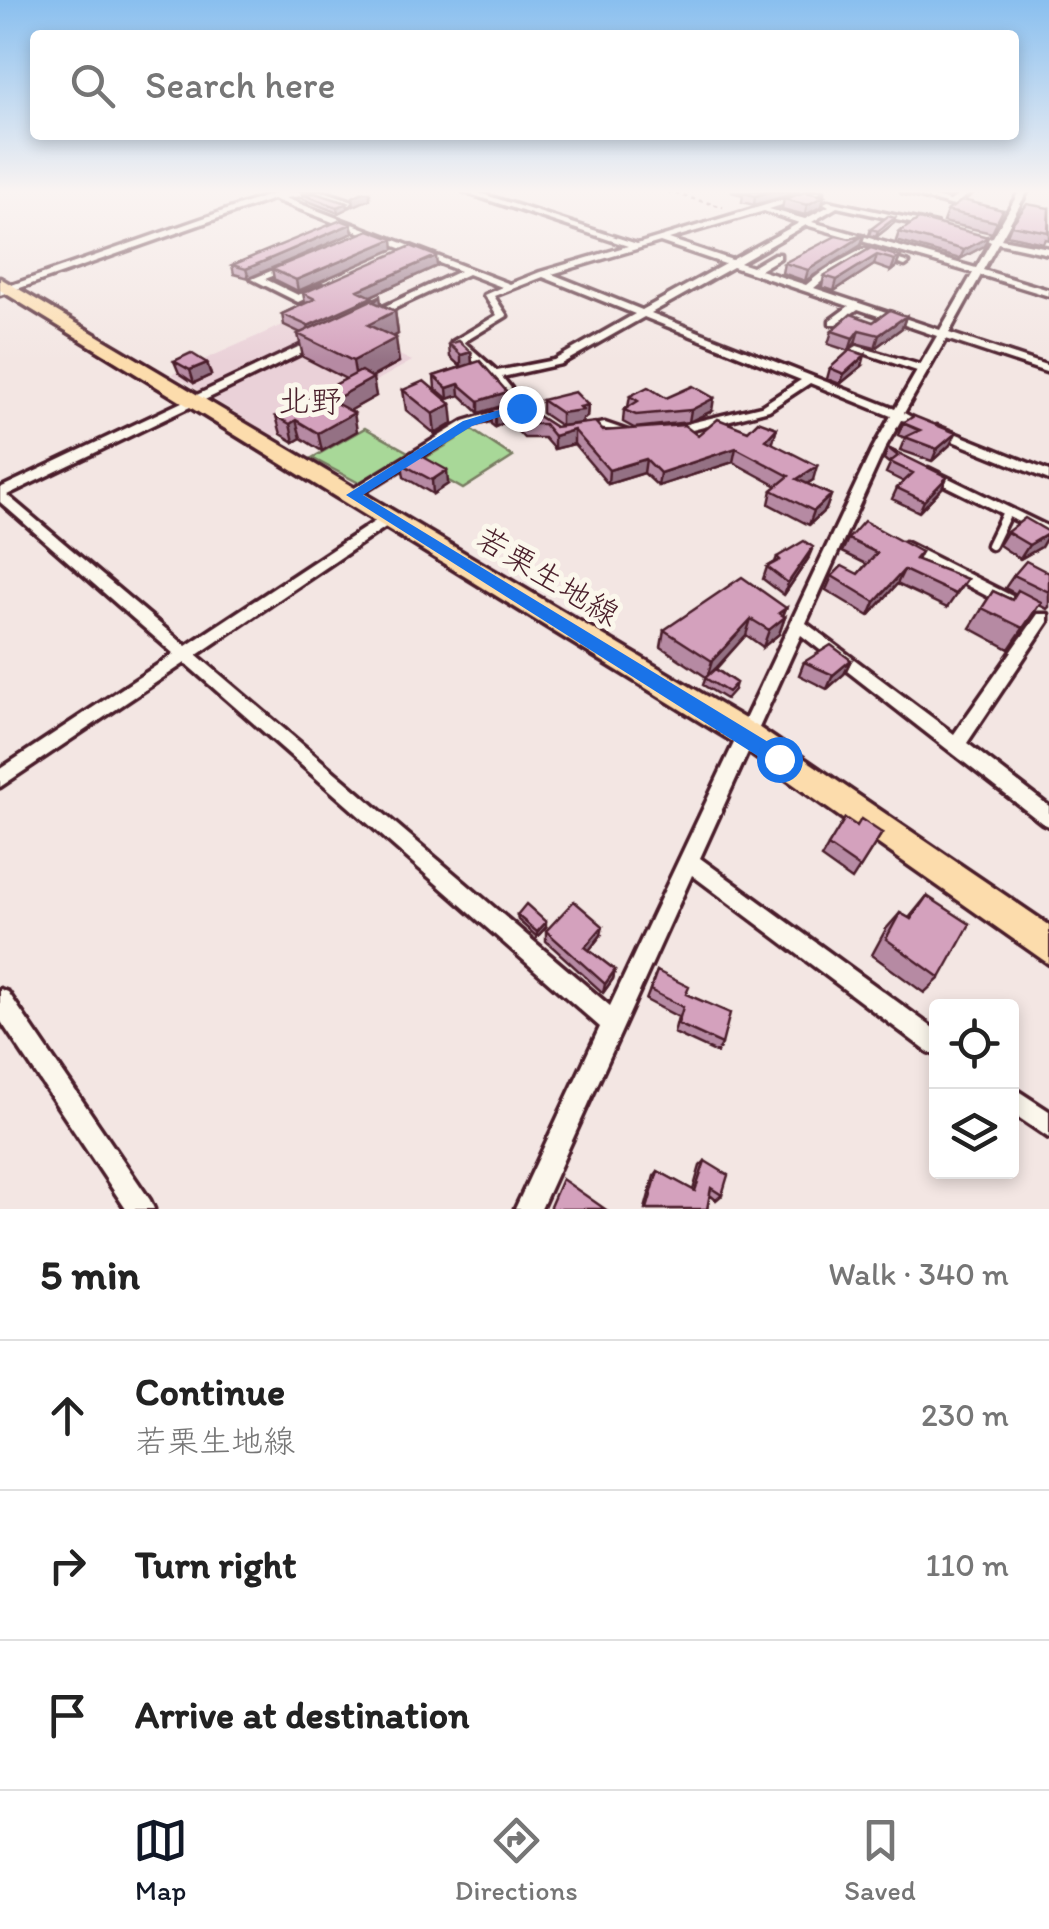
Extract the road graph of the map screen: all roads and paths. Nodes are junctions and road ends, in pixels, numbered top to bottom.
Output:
1 (122, 248) edge
2 (633, 248) edge
3 (687, 248) edge
4 (760, 248) edge
5 (872, 248) edge
6 (895, 248) edge
7 (991, 248) edge
8 (412, 249) joint
9 (866, 252) junction
10 (396, 256) edge
11 (777, 256) dead end
12 (306, 260) edge
13 (905, 263) dead end
14 (733, 264) junction
15 (468, 270) junction
16 (753, 270) junction
17 (978, 272) junction
18 (543, 274) junction
19 (330, 284) edge
20 (506, 285) junction
21 (3, 288) edge
22 (807, 288) junction
23 (1049, 293) edge
24 (857, 305) junction
25 (643, 314) junction
26 (833, 322) dead end
27 (348, 327) edge
28 (331, 335) edge
29 (943, 335) junction
30 (857, 348) edge
31 (924, 370) junction
32 (1049, 370) edge
33 (495, 376) junction
34 (808, 380) junction
35 (194, 400) junction
36 (521, 408) junction
37 (899, 415) junction
38 (534, 420) edge
39 (656, 433) edge
40 (558, 434) edge
41 (640, 435) edge
42 (879, 448) junction
43 (895, 456) edge
44 (911, 464) edge
45 (1049, 476) edge
46 (0, 494) edge
47 (353, 495) junction
48 (1006, 512) junction
49 (390, 517) junction
50 (847, 520) junction
51 (865, 528) edge
52 (1049, 534) edge
53 (882, 536) edge
54 (991, 545) dead end
55 (1046, 620) edge
56 (798, 624) junction
57 (186, 655) junction
58 (745, 734) junction
59 (956, 744) junction
60 (0, 779) edge
61 (1049, 817) edge
62 (687, 860) junction
63 (1049, 946) edge
64 (0, 1000) edge
65 (613, 1023) junction
66 (929, 1039) edge
67 (1019, 1104) edge
68 (1049, 1126) edge
69 (141, 1209) edge
70 (528, 1209) edge

1 - 21 street
2 - 18 street
3 - 14 street
4 - 14 street
5 - 9 street
6 - 17 street
7 - 17 street
8 - 10 street
8 - 15 street
9 - 13 street
9 - 22 street
11 - 16 street
12 - 19 street
14 - 16 street
14 - 25 street
15 - 20 street
15 - 27 street
16 - 22 street
17 - 23 street
17 - 29 street
18 - 20 street
18 - 25 street
20 - 33 street
21 - 35 main road, 若栗生地線
22 - 24 street
24 - 26 street
24 - 29 street
25 - 33 street
25 - 34 street
28 - 35 street
29 - 31 street
29 - 32 street
30 - 31 street
31 - 37 street
33 - 36 street
34 - 37 street
34 - 39 street
35 - 46 street
35 - 47 main road, 若栗生地線
36 - 38 street
36 - 47 street
37 - 42 street
37 - 45 street
40 - 41 street
42 - 43 street
42 - 50 street
44 - 48 street
46 - 57 street
47 - 49 main road, 若栗生地線
48 - 52 street
48 - 54 lane
49 - 57 street
49 - 58 main road, 若栗生地線
50 - 51 street
50 - 56 street
53 - 55 street
55 - 59 street
56 - 58 street
56 - 59 street
57 - 60 street
57 - 65 street
58 - 62 street
58 - 63 main road, 若栗生地線
59 - 61 street
62 - 65 street
62 - 66 street
64 - 69 street
65 - 70 street
67 - 68 street

